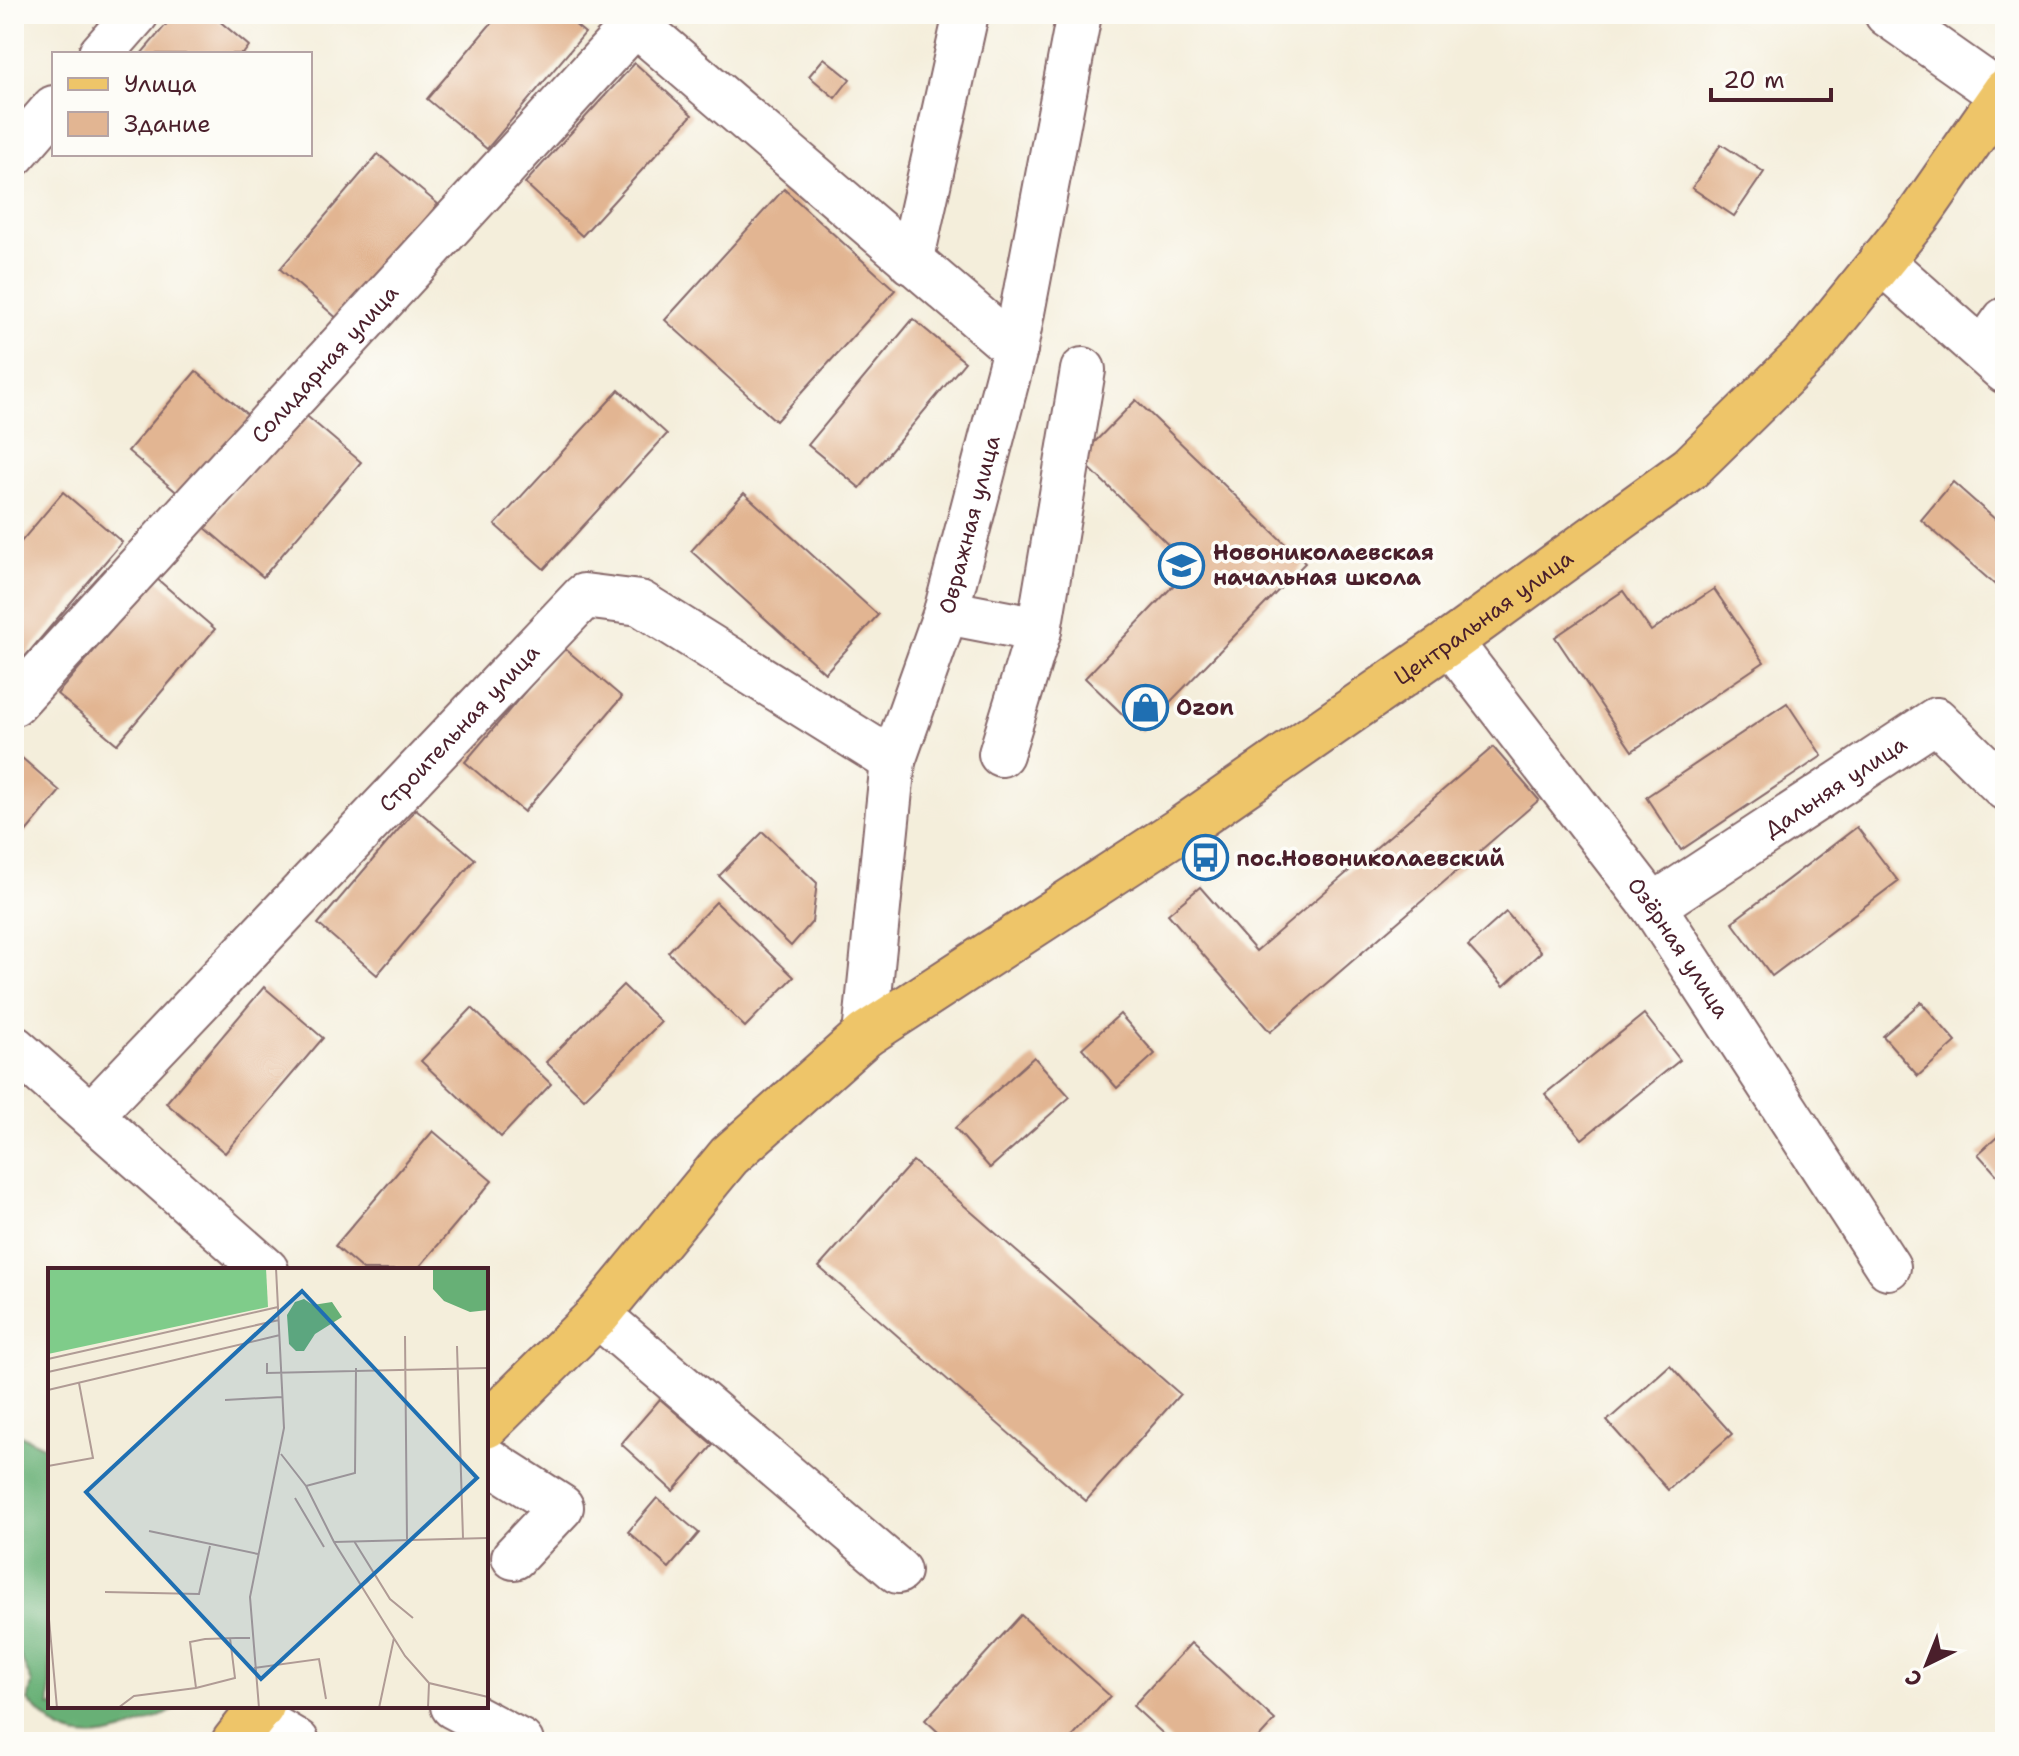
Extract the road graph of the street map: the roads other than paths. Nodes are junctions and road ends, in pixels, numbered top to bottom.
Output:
1 (136, 14) edge
2 (966, 14) edge
3 (1079, 14) edge
4 (1887, 14) edge
5 (630, 19) edge
6 (103, 52) edge
7 (2003, 93) edge
8 (52, 110) edge
9 (14, 154) edge
10 (1881, 261) junction
11 (911, 262) junction
12 (1998, 347) edge
13 (1015, 349) junction
14 (1083, 370) dead end
15 (946, 612) junction
16 (1039, 630) junction
17 (1450, 642) junction
18 (14, 703) edge
19 (1001, 754) dead end
20 (893, 761) junction
21 (2005, 788) edge
22 (1653, 906) junction
23 (865, 1035) junction
24 (14, 1048) edge
25 (91, 1115) junction
26 (1888, 1267) dead end
27 (264, 1268) edge
28 (598, 1315) junction
29 (488, 1424) edge
30 (488, 1460) edge
31 (514, 1557) dead end
32 (898, 1571) dead end
33 (457, 1708) edge
34 (250, 1721) edge
35 (297, 1742) edge
36 (521, 1742) edge

1 - 6 street
2 - 11 street
3 - 13 street, Овражная улица
4 - 7 street
5 - 11 street
5 - 18 street, Солидарная улица
7 - 10 main road, Центральная улица
8 - 9 street
10 - 12 street
10 - 17 main road, Центральная улица
11 - 13 street
13 - 15 street, Овражная улица
14 - 16 street
15 - 16 street
15 - 20 street, Овражная улица
16 - 19 street
17 - 22 street, Озёрная улица
17 - 23 main road, Центральная улица
20 - 23 street, Овражная улица
20 - 25 street, Строительная улица
21 - 22 street, Дальняя улица
22 - 26 street, Озёрная улица
23 - 28 main road, Центральная улица
24 - 25 street
25 - 27 street
28 - 29 main road, Центральная улица
28 - 32 street
30 - 31 street
33 - 36 street
34 - 35 street

